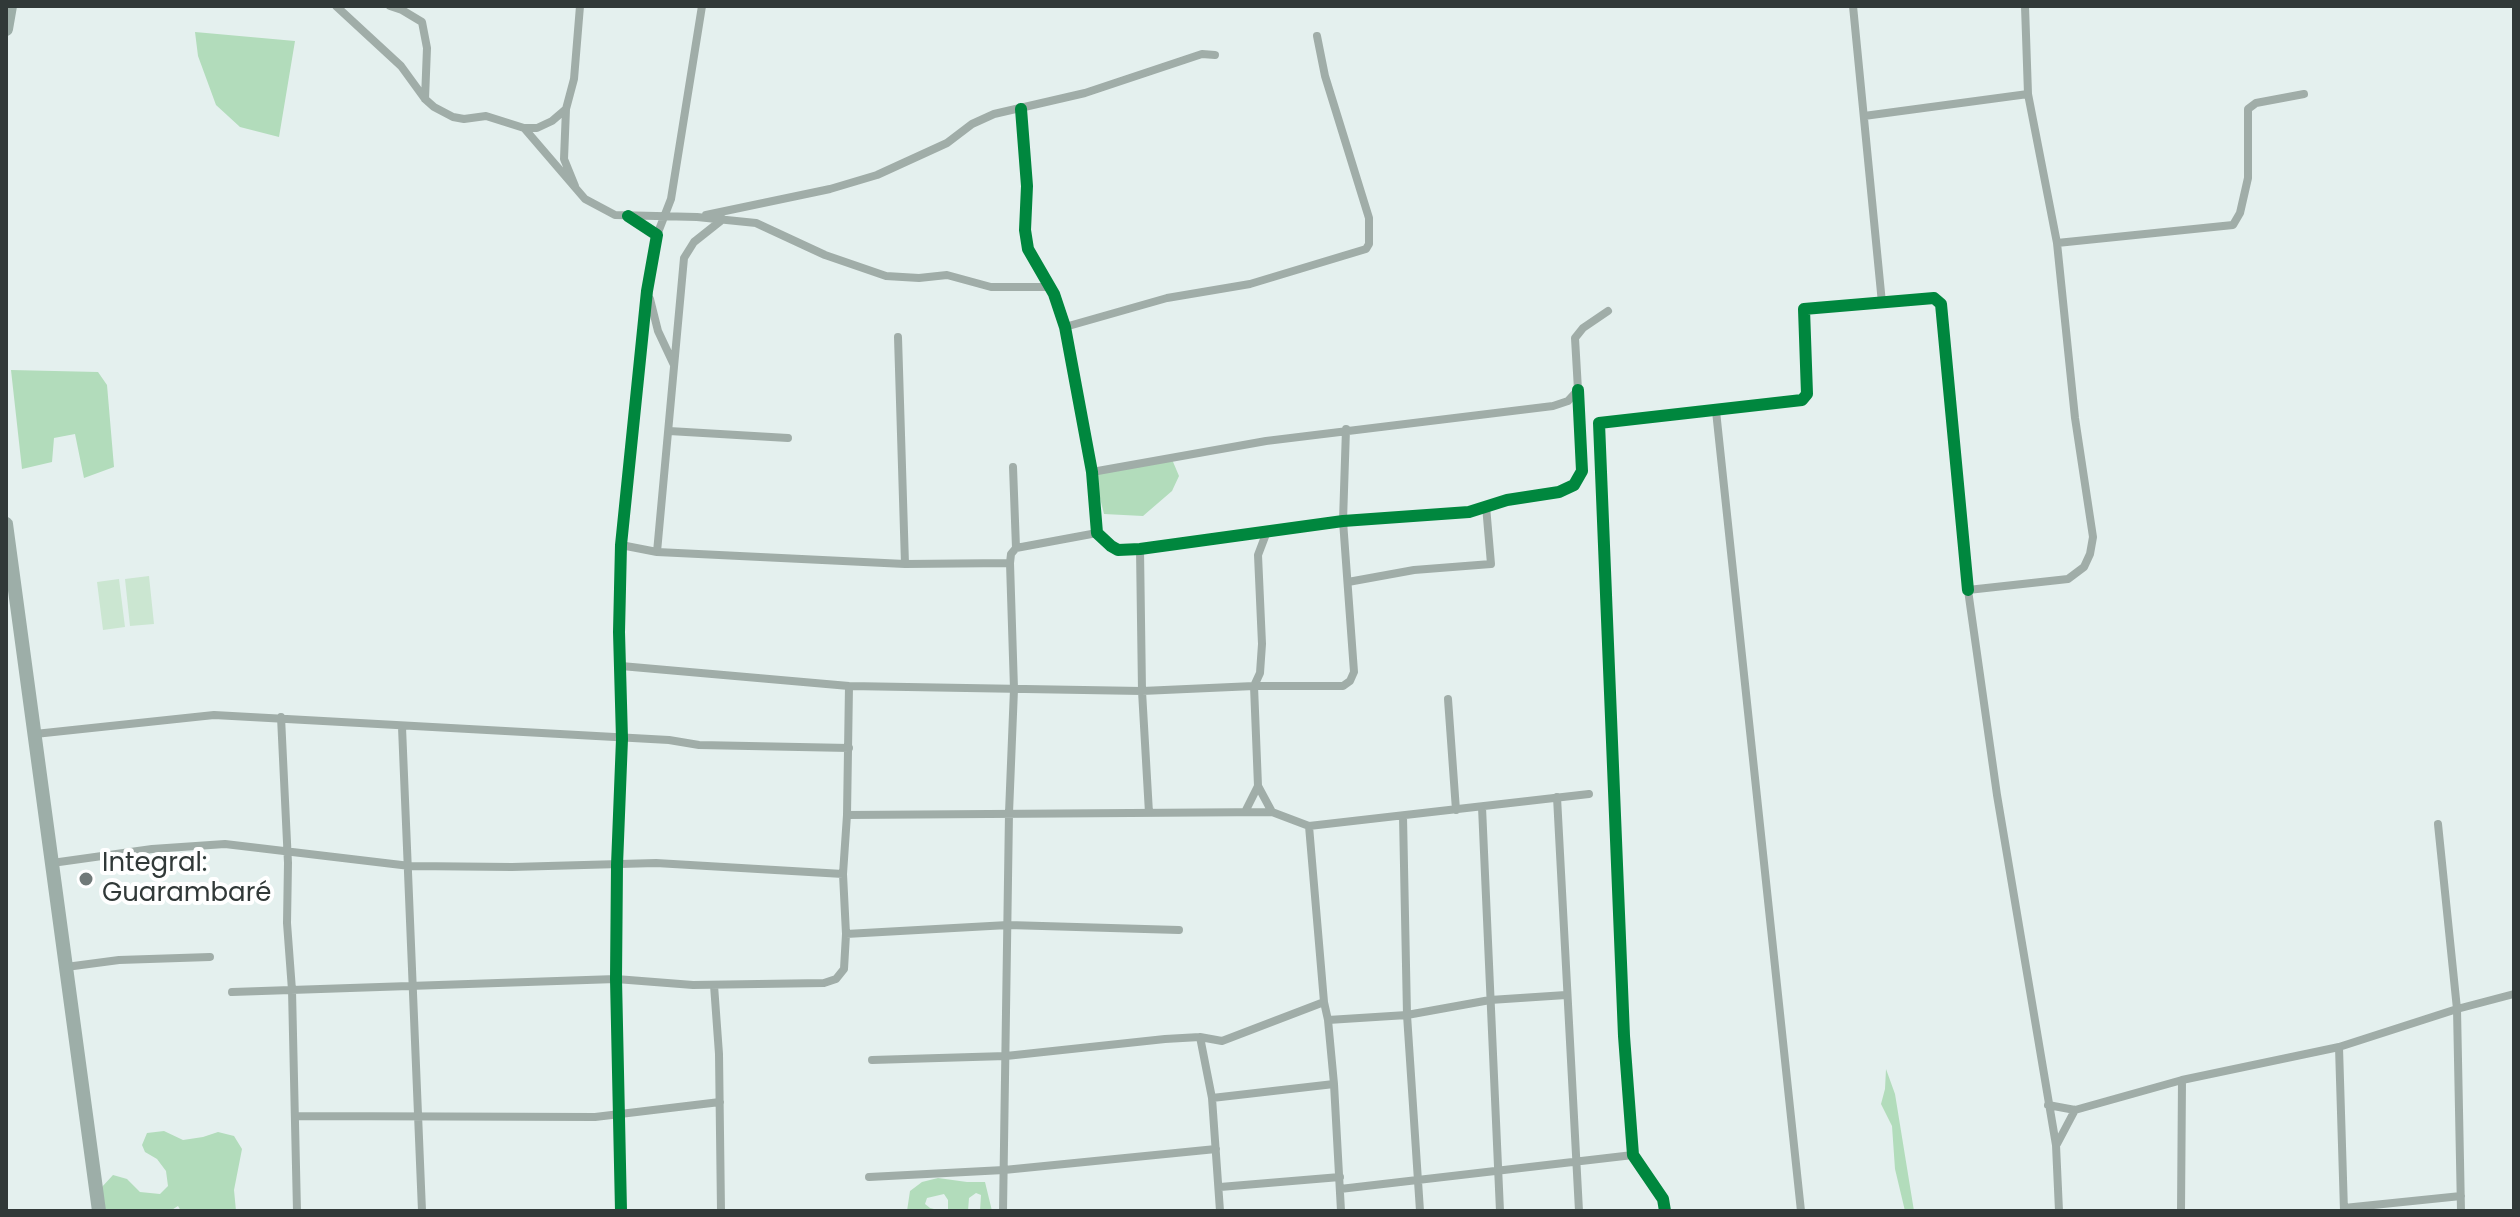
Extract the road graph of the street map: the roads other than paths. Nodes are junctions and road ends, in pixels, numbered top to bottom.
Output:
1 (10, 6) edge
2 (336, 6) edge
3 (390, 6) edge
4 (580, 6) edge
5 (702, 6) edge
6 (1853, 6) edge
7 (2024, 9) edge
8 (6, 29) edge
9 (1317, 36) dead end
10 (1215, 55) dead end
11 (2028, 94) junction
12 (2304, 94) dead end
13 (425, 99) junction
14 (566, 109) junction
15 (1021, 109) junction
16 (1864, 116) junction
17 (524, 128) junction
18 (576, 190) junction
19 (738, 207) junction
20 (628, 216) junction
21 (664, 216) junction
22 (697, 217) junction
23 (722, 220) junction
24 (657, 235) junction
25 (2057, 243) junction
26 (1049, 287) junction
27 (647, 291) junction
28 (1882, 303) junction
29 (1608, 311) dead end
30 (1065, 327) junction
31 (898, 337) dead end
32 (676, 367) junction
33 (1578, 390) junction
34 (1716, 411) junction
35 (1580, 423) junction
36 (1599, 423) junction
37 (1346, 429) junction
38 (669, 431) junction
39 (788, 438) dead end
40 (1013, 467) dead end
41 (1092, 472) junction
42 (1486, 506) junction
43 (1343, 521) junction
44 (6, 524) edge
45 (1097, 533) junction
46 (1266, 534) junction
47 (621, 545) junction
48 (1016, 548) junction
49 (1140, 549) junction
50 (657, 552) junction
51 (1010, 563) junction
52 (905, 564) junction
53 (1348, 582) junction
54 (1968, 590) junction
55 (11, 602) edge
56 (621, 666) junction
57 (849, 686) junction
58 (1254, 686) junction
59 (1014, 689) junction
60 (1142, 691) junction
61 (1448, 699) dead end
62 (281, 717) junction
63 (402, 727) junction
64 (35, 734) junction
65 (622, 739) junction
66 (849, 748) junction
67 (1258, 786) junction
68 (1589, 794) dead end
69 (1557, 797) junction
70 (1482, 807) junction
71 (1456, 810) junction
72 (1245, 812) junction
73 (1272, 812) junction
74 (1009, 813) junction
75 (1149, 813) junction
76 (847, 815) junction
77 (1403, 816) junction
78 (2438, 824) dead end
79 (1309, 826) junction
80 (287, 850) junction
81 (52, 863) junction
82 (617, 865) junction
83 (410, 866) junction
84 (843, 874) junction
85 (1008, 925) junction
86 (1179, 930) dead end
87 (846, 934) junction
88 (210, 957) dead end
89 (66, 967) junction
90 (616, 979) junction
91 (415, 985) junction
92 (714, 985) junction
93 (292, 990) junction
94 (232, 992) dead end
95 (2514, 994) edge
96 (1566, 995) junction
97 (1490, 1000) junction
98 (1324, 1002) junction
99 (2457, 1009) junction
100 (1407, 1015) junction
101 (1328, 1020) junction
102 (1200, 1037) junction
103 (2339, 1047) junction
104 (1006, 1056) junction
105 (872, 1060) dead end
106 (2182, 1080) junction
107 (1334, 1084) junction
108 (1212, 1098) junction
109 (720, 1102) junction
110 (2048, 1105) junction
111 (2075, 1110) junction
112 (620, 1115) junction
113 (296, 1116) junction
114 (420, 1117) junction
115 (2056, 1145) junction
116 (1216, 1149) junction
117 (1633, 1155) junction
118 (1576, 1161) junction
119 (1004, 1170) junction
120 (1498, 1170) junction
121 (869, 1177) dead end
122 (1340, 1177) junction
123 (1418, 1180) junction
124 (1220, 1187) junction
125 (1340, 1189) junction
126 (2461, 1196) junction
127 (2344, 1210) edge
128 (99, 1211) edge
129 (297, 1211) edge
130 (422, 1211) edge
131 (621, 1211) edge
132 (721, 1211) edge
133 (1003, 1211) edge
134 (1220, 1211) edge
135 (1341, 1211) edge
136 (1420, 1211) edge
137 (1500, 1211) edge
138 (1579, 1211) edge
139 (1665, 1211) edge
140 (1801, 1211) edge
141 (2059, 1211) edge
142 (2181, 1211) edge
143 (2461, 1211) edge

1 - 8 main road
2 - 13 street
3 - 13 street
4 - 14 street
5 - 21 street
6 - 16 street
7 - 11 street
9 - 30 street
10 - 15 street
11 - 16 street
11 - 25 street
12 - 25 street
13 - 17 street
14 - 17 street
14 - 18 street
15 - 19 street
15 - 26 street
16 - 28 street
17 - 18 street
18 - 20 street
19 - 22 street
19 - 23 street
20 - 21 street
20 - 24 street
21 - 22 street
21 - 24 street
22 - 23 street
23 - 26 street
23 - 32 street
24 - 27 street
25 - 54 street
26 - 30 street
27 - 32 street
27 - 47 street
28 - 34 street
28 - 54 street
29 - 33 street
30 - 41 street
31 - 52 street
32 - 38 street
33 - 35 street
33 - 37 street
34 - 36 street
34 - 140 street
35 - 36 street
35 - 42 street
36 - 117 street
37 - 41 street
37 - 43 street
38 - 39 street
38 - 50 street
40 - 48 street
41 - 45 street
42 - 43 street
42 - 53 street
43 - 46 street
43 - 53 street
44 - 55 main road
45 - 48 street
45 - 49 street
46 - 49 street
46 - 58 street
47 - 50 street
47 - 56 street
48 - 51 street
49 - 60 street
50 - 52 street
51 - 52 street
51 - 59 street
53 - 58 street
54 - 110 street
55 - 64 main road
56 - 57 street
56 - 65 street
57 - 59 street
57 - 66 street
58 - 60 street
58 - 67 street
59 - 60 street
59 - 74 street
60 - 75 street
61 - 71 street
62 - 63 street
62 - 64 street
62 - 80 street
63 - 65 street
63 - 83 street
64 - 81 main road
65 - 66 street
65 - 82 street
66 - 76 street
67 - 72 street
67 - 73 street
68 - 69 street
69 - 70 street
69 - 96 street
70 - 71 street
70 - 97 street
71 - 77 street
72 - 73 street
72 - 75 street
73 - 79 street
74 - 75 street
74 - 76 street
74 - 85 street
76 - 84 street
77 - 79 street
77 - 100 street
78 - 99 street
79 - 98 street
80 - 81 street
80 - 83 street
80 - 93 street
81 - 89 main road
82 - 83 street
82 - 84 street
82 - 90 street
83 - 91 street
84 - 87 street
85 - 86 street
85 - 87 street
85 - 104 street
87 - 92 street
88 - 89 street
89 - 128 main road
90 - 91 street
90 - 92 street
90 - 112 street
91 - 93 street
91 - 114 street
92 - 109 street
93 - 94 street
93 - 113 street
95 - 99 street
96 - 97 street
96 - 118 street
97 - 100 street
97 - 120 street
98 - 101 street
98 - 102 street
99 - 103 street
99 - 126 street
100 - 101 street
100 - 123 street
101 - 107 street
102 - 104 street
102 - 108 street
103 - 106 street
103 - 127 street
104 - 105 street
104 - 119 street
106 - 111 street
106 - 142 street
107 - 108 street
107 - 122 street
108 - 116 street
109 - 112 street
109 - 132 street
110 - 111 street
110 - 115 street
111 - 115 street
112 - 114 street
112 - 131 street
113 - 114 street
113 - 129 street
114 - 130 street
115 - 141 street
116 - 119 street
116 - 124 street
117 - 118 street
117 - 139 street
118 - 120 street
118 - 138 street
119 - 121 street
119 - 133 street
120 - 123 street
120 - 137 street
122 - 124 street
122 - 125 street
123 - 125 street
123 - 136 street
124 - 134 street
125 - 135 street
126 - 127 street
126 - 143 street

